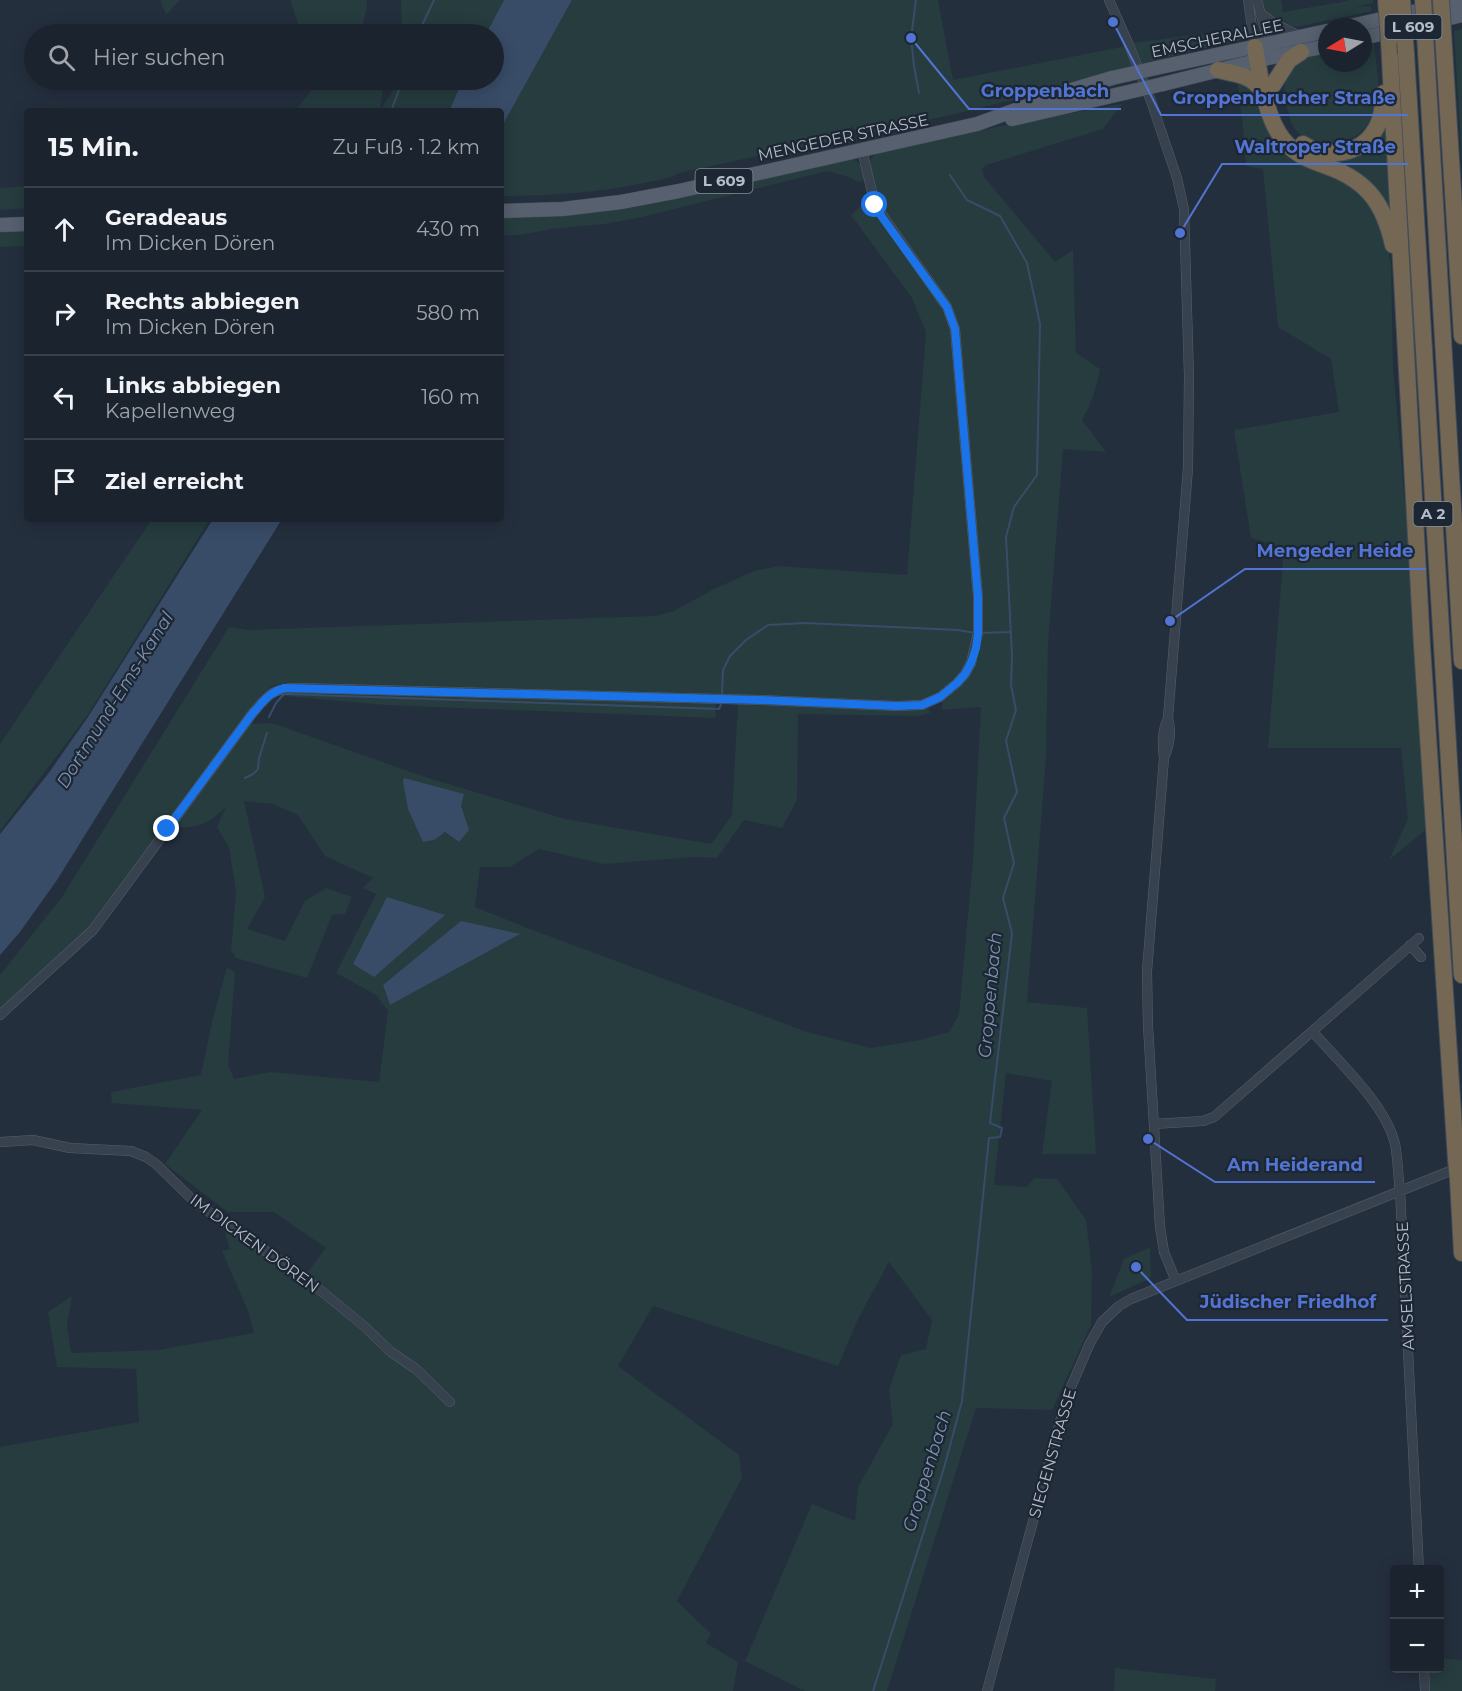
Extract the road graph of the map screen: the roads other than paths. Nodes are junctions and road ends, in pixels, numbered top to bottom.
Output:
1 (1109, 0) edge
2 (1248, 0) edge
3 (1257, 0) edge
4 (1386, 0) edge
5 (1402, 0) edge
6 (1423, 0) edge
7 (1441, 0) edge
8 (1462, 1) edge
9 (1260, 12) junction
10 (1462, 15) edge
11 (1372, 21) edge
12 (1318, 36) edge
13 (1372, 36) edge
14 (1302, 44) junction
15 (1318, 45) edge
16 (1393, 52) junction
17 (1262, 53) junction
18 (1218, 70) junction
19 (1269, 90) junction
20 (977, 124) junction
21 (944, 132) joint
22 (862, 150) junction
23 (1451, 160) junction
24 (1462, 197) edge
25 (504, 211) edge
26 (24, 224) edge
27 (0, 225) edge
28 (1403, 290) junction
29 (1462, 336) edge
30 (1462, 661) edge
31 (1419, 938) dead end
32 (1410, 945) junction
33 (1421, 957) dead end
34 (1462, 975) edge
35 (0, 1015) edge
36 (1313, 1032) junction
37 (1154, 1124) junction
38 (0, 1142) edge
39 (1459, 1168) edge
40 (1400, 1191) junction
41 (1462, 1253) edge
42 (1176, 1281) junction
43 (450, 1402) dead end
44 (1419, 1565) edge
45 (1424, 1673) edge
46 (987, 1691) edge
47 (1425, 1691) edge

1 - 37 street
2 - 17 street
3 - 9 street
4 - 16 highway, bridge
5 - 16 highway, A 2, bridge
6 - 30 highway, A 2, bridge
7 - 23 highway, bridge
8 - 11 main road, L 609
9 - 14 street
9 - 17 street
10 - 13 main road, L 609
12 - 14 main road, EMSCHERALLEE / L 609
14 - 15 main road, EMSCHERALLEE / L 609
14 - 17 main road, EMSCHERALLEE / L 609
14 - 19 highway
16 - 19 highway
16 - 28 highway
16 - 34 highway, A 2
17 - 18 main road, EMSCHERALLEE / L 609
17 - 19 highway
17 - 20 main road, EMSCHERALLEE / L 609, bridge
18 - 19 highway
18 - 20 main road, EMSCHERALLEE / L 609, bridge
19 - 28 highway
20 - 21 main road, EMSCHERALLEE / L 609
21 - 22 main road, MENGEDER STRASSE / L 609
22 - 25 main road, MENGEDER STRASSE / L 609
22 - 35 street
23 - 24 highway
23 - 29 highway
26 - 27 main road
28 - 39 highway
31 - 32 street
32 - 33 street
32 - 36 street
36 - 37 street
36 - 40 street, AMSELSTRASSE
37 - 42 street
38 - 43 street, IM DICKEN DÖREN
39 - 40 street, SIEGENSTRASSE
39 - 41 highway
40 - 42 street, SIEGENSTRASSE
40 - 44 street, AMSELSTRASSE
42 - 46 street, SIEGENSTRASSE
45 - 47 street

